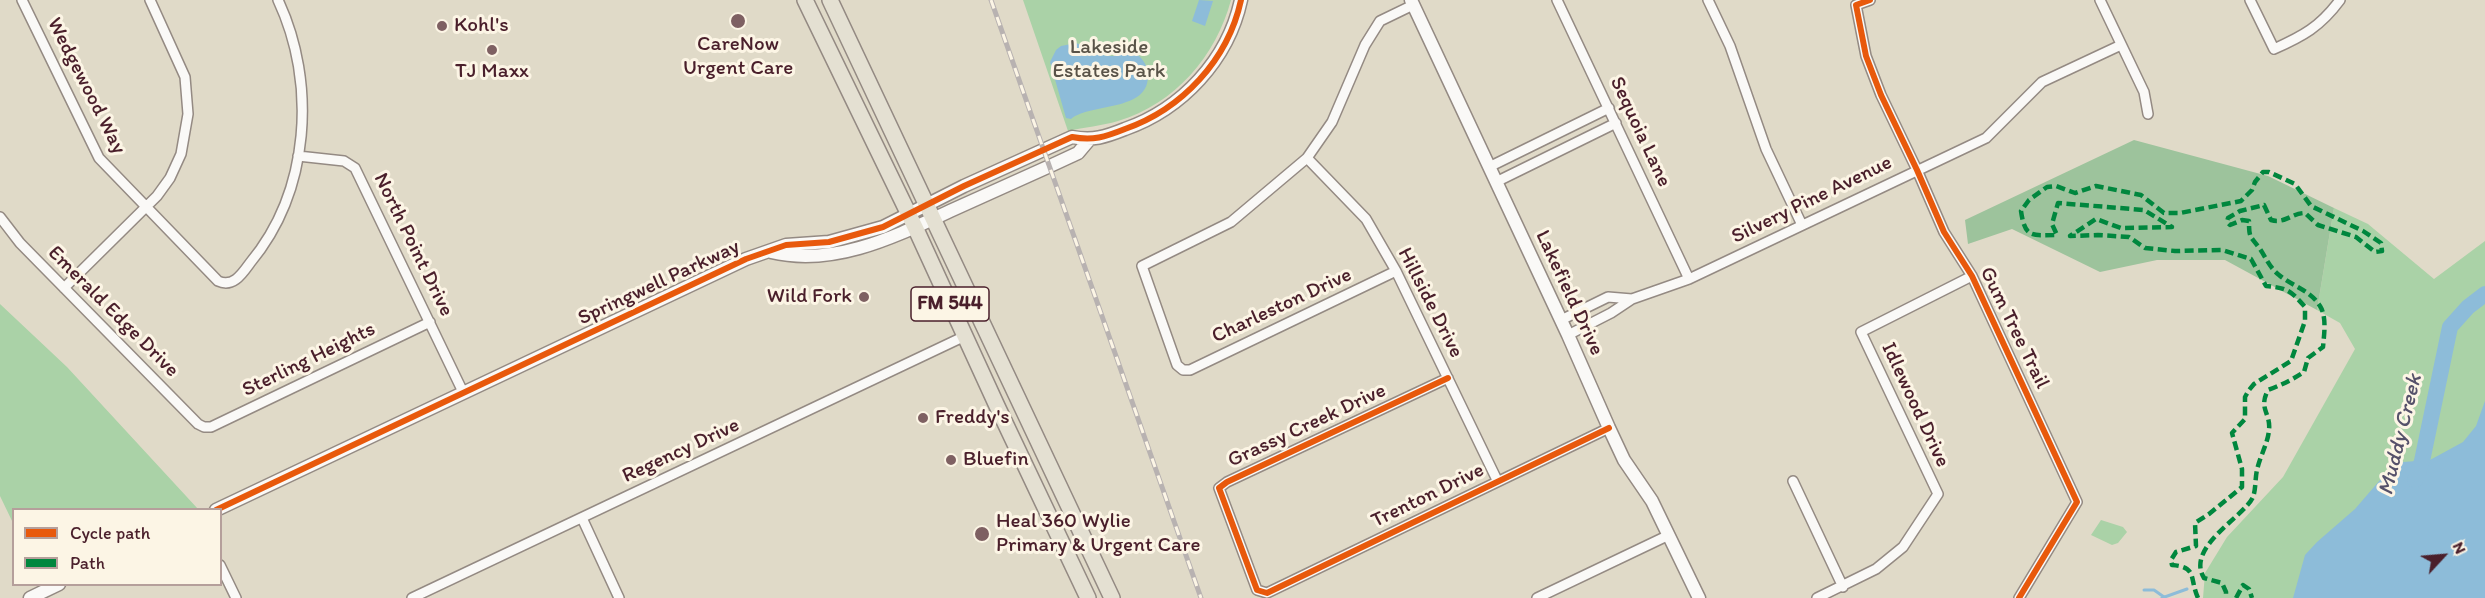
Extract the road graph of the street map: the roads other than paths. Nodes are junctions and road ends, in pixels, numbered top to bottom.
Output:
1 (22, 0) edge
2 (150, 0) edge
3 (278, 0) edge
4 (805, 0) edge
5 (830, 0) edge
6 (1240, 0) edge
7 (1557, 0) edge
8 (1708, 0) edge
9 (1870, 0) edge
10 (2100, 0) edge
11 (2250, 0) edge
12 (2340, 0) edge
13 (1412, 2) edge
14 (839, 18) junction
15 (818, 29) junction
16 (2121, 45) junction
17 (1609, 108) junction
18 (2148, 114) dead end
19 (1616, 123) junction
20 (1089, 140) junction
21 (298, 156) junction
22 (1307, 158) junction
23 (1019, 160) junction
24 (1489, 167) junction
25 (1917, 170) junction
26 (1027, 177) junction
27 (1496, 182) junction
28 (927, 204) junction
29 (146, 208) junction
30 (0, 217) edge
31 (934, 219) junction
32 (912, 221) junction
33 (1802, 225) junction
34 (1396, 272) junction
35 (1972, 276) junction
36 (1689, 279) junction
37 (64, 288) junction
38 (1632, 299) junction
39 (1561, 320) junction
40 (430, 322) junction
41 (1568, 335) junction
42 (964, 336) junction
43 (1448, 378) junction
44 (463, 392) junction
45 (204, 427) joint
46 (1609, 428) junction
47 (1036, 435) junction
48 (1015, 445) junction
49 (1497, 480) junction
50 (1793, 481) dead end
51 (220, 508) edge
52 (582, 518) junction
53 (1670, 535) junction
54 (222, 570) edge
55 (56, 586) edge
56 (1843, 587) junction
57 (1261, 592) joint
58 (30, 598) edge
59 (236, 598) edge
60 (412, 598) edge
61 (619, 598) edge
62 (1088, 598) edge
63 (1096, 598) edge
64 (1112, 598) edge
65 (1537, 598) edge
66 (1699, 598) edge
67 (1817, 598) edge
68 (2019, 598) edge

1 - 29 street, Wedgewood Way
2 - 29 street
3 - 21 street
4 - 15 main road, FM 544 / FM 544
5 - 14 main road, FM 544 / FM 544
6 - 20 street, Springwell Parkway
7 - 17 street, Sequoia Lane
8 - 33 street
9 - 25 street, Gum Tree Trail
10 - 16 street
11 - 12 street
13 - 22 street
13 - 24 street, Lakefield Drive
14 - 15 main road
14 - 28 main road, FM 544 / FM 544
15 - 32 main road, FM 544 / FM 544
16 - 18 street
16 - 25 street, Silvery Pine Avenue
17 - 19 street, Sequoia Lane
17 - 24 street
19 - 27 street
19 - 36 street, Sequoia Lane
20 - 23 street, Springwell Parkway
20 - 26 street, Springwell Parkway
21 - 29 street, Wedgewood Way
21 - 40 street, North Point Drive
22 - 34 street, Hillside Drive
22 - 34 street, Charleston Drive
23 - 26 street
23 - 28 street, Springwell Parkway
24 - 27 street, Lakefield Drive
25 - 33 street, Silvery Pine Avenue
25 - 35 street, Gum Tree Trail
26 - 31 street, Springwell Parkway
27 - 39 street, Lakefield Drive
28 - 31 main road, FM 544 / FM 544
28 - 32 street, Springwell Parkway
29 - 37 street
30 - 37 street, Emerald Edge Drive
31 - 32 street, Springwell Parkway
31 - 47 main road, FM 544 / FM 544
32 - 42 main road, FM 544 / FM 544
32 - 44 street, Springwell Parkway
33 - 36 street, Silvery Pine Avenue
34 - 43 street, Hillside Drive
35 - 56 street, Idlewood Drive
35 - 68 street, Gum Tree Trail
36 - 38 street, Silvery Pine Avenue
37 - 45 street, Emerald Edge Drive
38 - 39 street, Silvery Pine Avenue
38 - 41 street, Silvery Pine Avenue
39 - 41 street, Lakefield Drive
40 - 44 street, North Point Drive
40 - 45 street, Sterling Heights
41 - 46 street, Lakefield Drive
42 - 48 main road, FM 544 / FM 544
42 - 52 street, Regency Drive
43 - 49 street, Hillside Drive
43 - 57 street, Grassy Creek Drive
44 - 51 street, Springwell Parkway
46 - 49 street, Trenton Drive
46 - 53 street, Lakefield Drive
47 - 48 main road
47 - 64 main road, FM 544 / FM 544
48 - 62 main road, FM 544 / FM 544
49 - 57 street, Trenton Drive
50 - 56 street
52 - 60 street, Regency Drive
52 - 61 street
53 - 65 street
53 - 66 street, Lakefield Drive
54 - 59 street
55 - 58 street
56 - 67 street
62 - 63 main road

